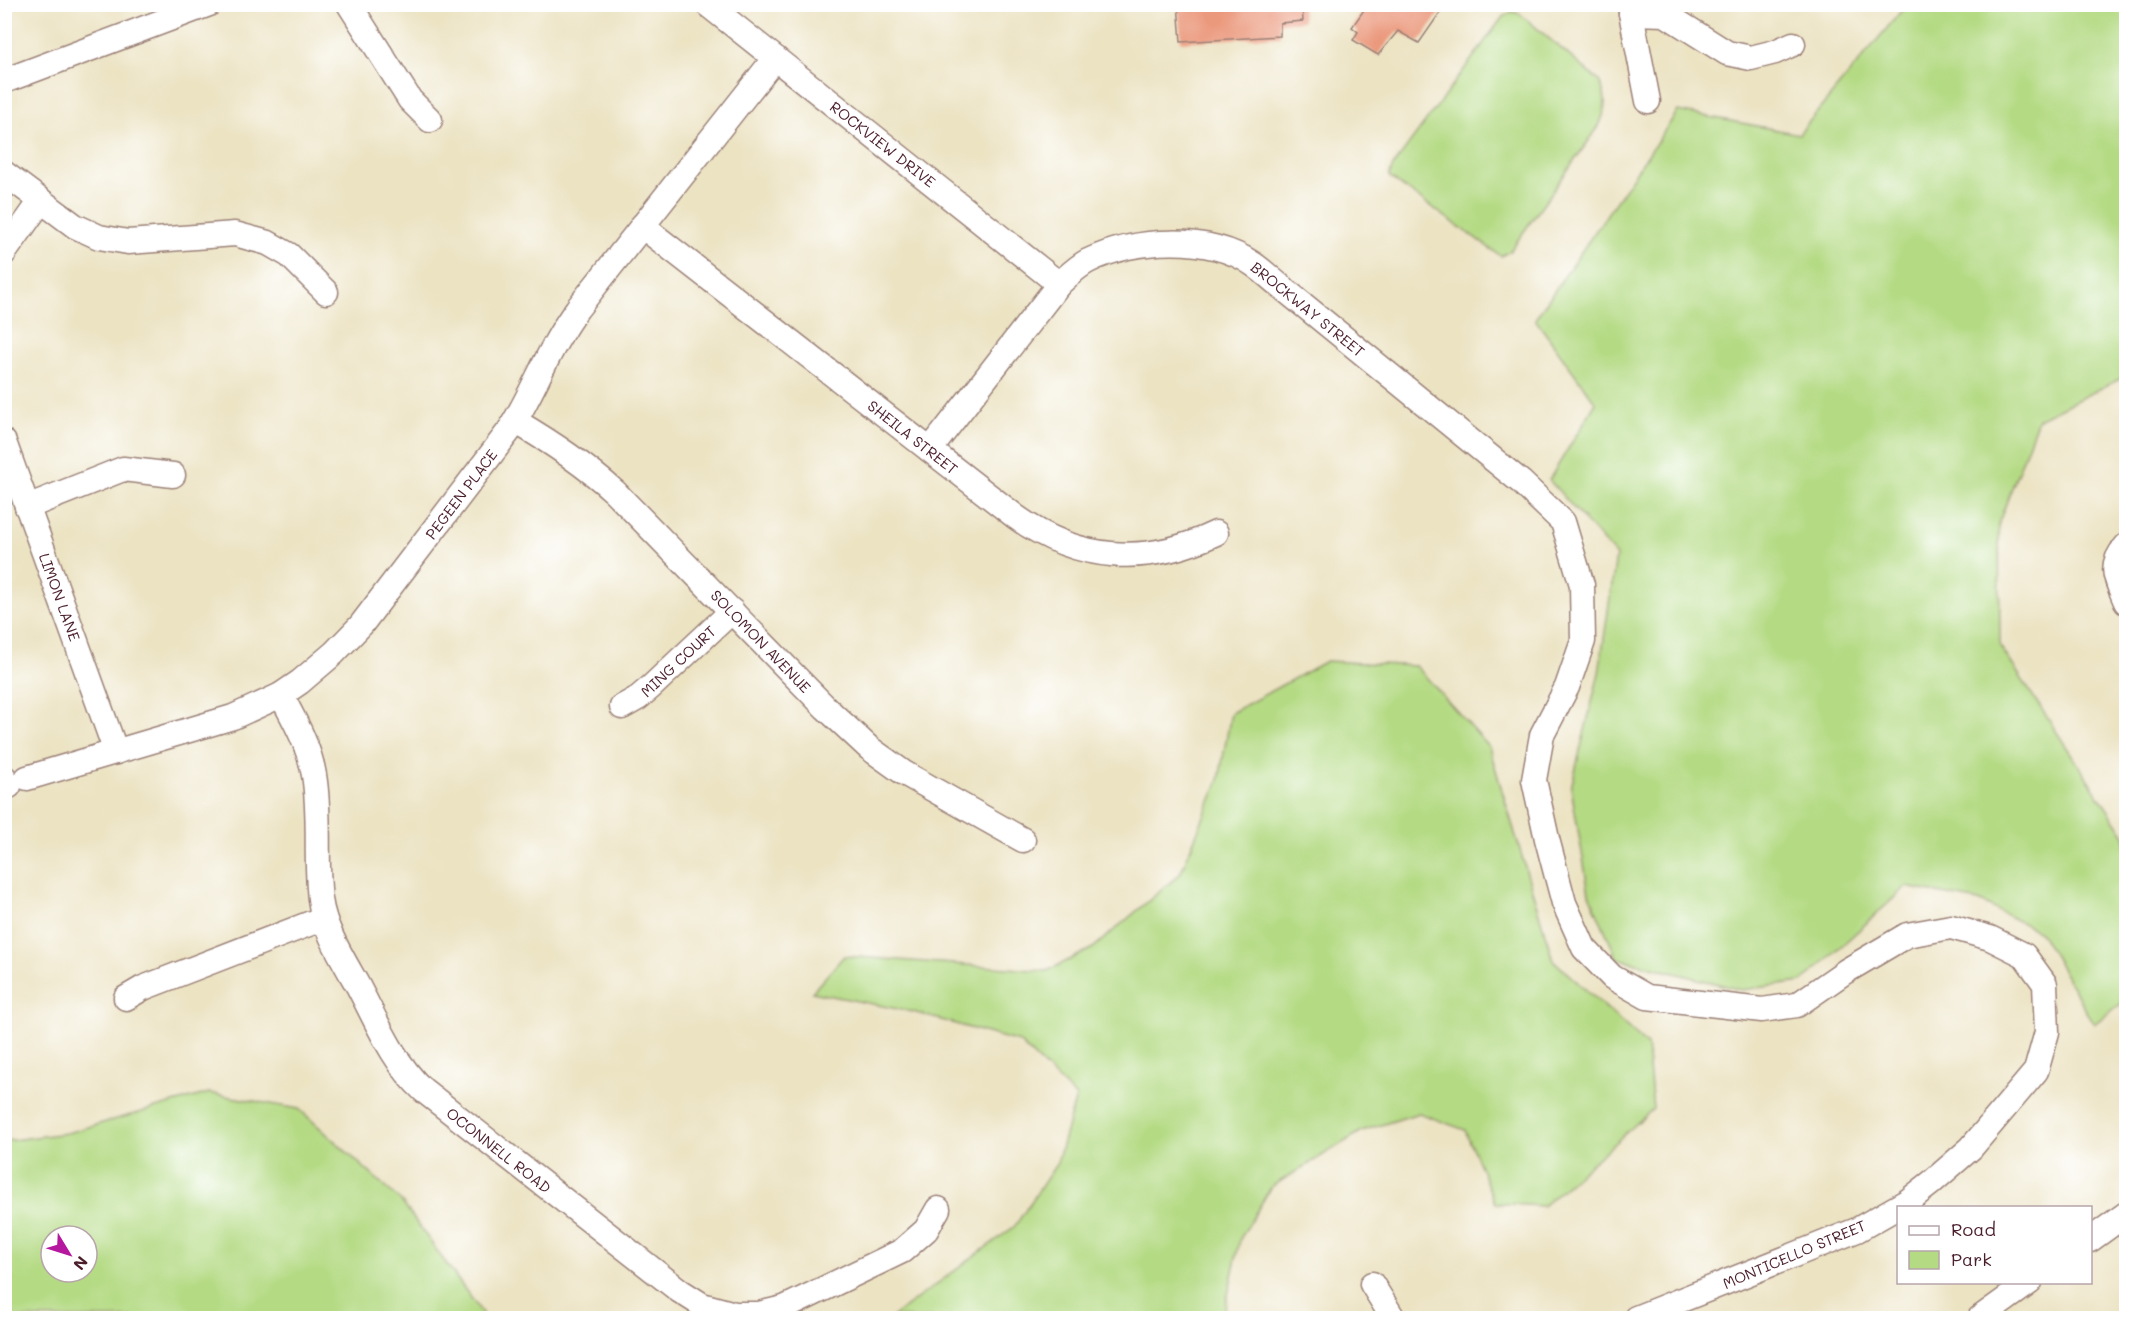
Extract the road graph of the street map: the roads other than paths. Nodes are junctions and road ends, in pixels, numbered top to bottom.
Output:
1 (209, 4) edge
2 (349, 4) edge
3 (707, 4) edge
4 (1625, 9) edge
5 (1793, 44) dead end
6 (775, 58) junction
7 (4, 81) edge
8 (1648, 101) dead end
9 (430, 120) dead end
10 (4, 173) edge
11 (41, 201) junction
12 (642, 226) junction
13 (4, 253) edge
14 (1059, 284) junction
15 (326, 292) dead end
16 (515, 422) junction
17 (4, 442) edge
18 (930, 450) junction
19 (172, 475) dead end
20 (27, 507) junction
21 (1216, 533) dead end
22 (2122, 550) edge
23 (2127, 602) edge
24 (732, 611) junction
25 (281, 695) junction
26 (622, 706) dead end
27 (116, 752) junction
28 (13, 780) edge
29 (1023, 840) dead end
30 (324, 918) junction
31 (126, 998) dead end
32 (2047, 1032) joint
33 (1900, 1206) edge
34 (1897, 1208) edge
35 (938, 1209) dead end
36 (2127, 1215) edge
37 (2092, 1239) edge
38 (1372, 1284) dead end
39 (2027, 1284) edge
40 (1393, 1318) edge
41 (1636, 1318) edge
42 (1980, 1318) edge

1 - 7 street
2 - 9 street
3 - 6 street, ROCKVIEW DRIVE
4 - 5 street
4 - 8 street
6 - 12 street, PEGEEN PLACE
6 - 14 street, ROCKVIEW DRIVE
10 - 11 street
11 - 13 street
11 - 15 street
12 - 16 street, PEGEEN PLACE
12 - 18 street, SHEILA STREET
14 - 18 street, BROCKWAY STREET
14 - 32 street, BROCKWAY STREET
16 - 24 street, SOLOMON AVENUE
16 - 25 street, PEGEEN PLACE
17 - 20 street, LIMON LANE
18 - 21 street, SHEILA STREET
19 - 20 street
20 - 27 street, LIMON LANE
22 - 23 street
24 - 26 street, MING COURT
24 - 29 street, SOLOMON AVENUE
25 - 27 street, PEGEEN PLACE
25 - 30 street, OCONNELL ROAD
27 - 28 street, PEGEEN PLACE
30 - 31 street
30 - 35 street, OCONNELL ROAD
32 - 33 street, MONTICELLO STREET
34 - 41 street, MONTICELLO STREET
36 - 37 street
38 - 40 street
39 - 42 street

